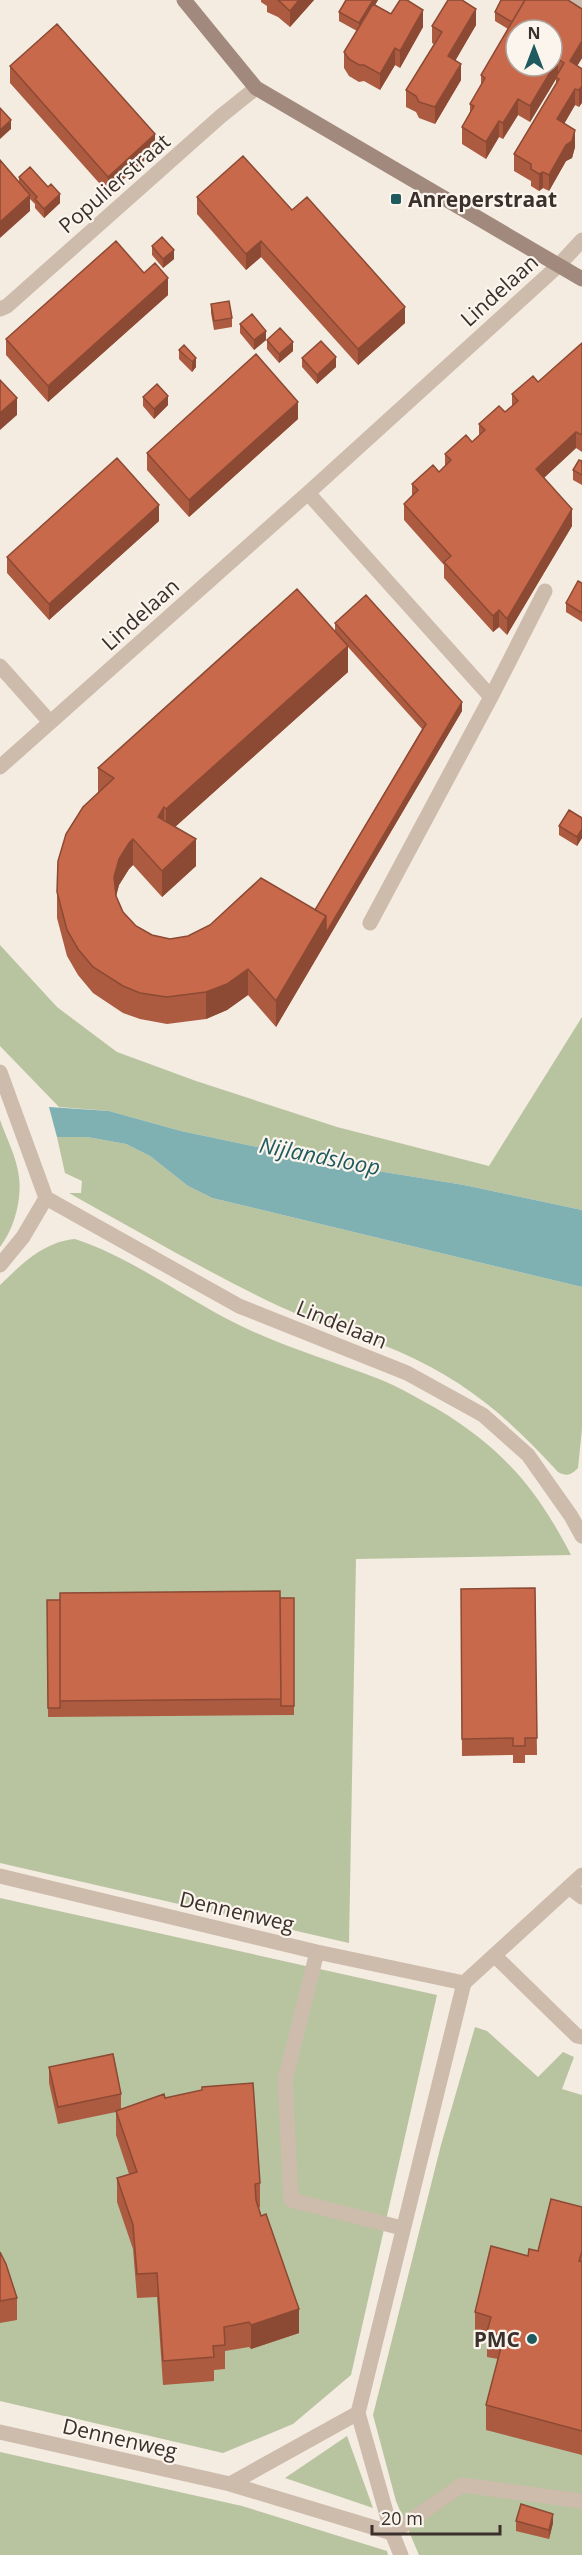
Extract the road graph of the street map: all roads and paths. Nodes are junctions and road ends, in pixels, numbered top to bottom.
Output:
1 (184, 0) edge
2 (577, 0) edge
3 (582, 4) edge
4 (256, 88) junction
5 (582, 240) edge
6 (559, 265) junction
7 (582, 279) edge
8 (0, 309) edge
9 (308, 493) junction
10 (545, 591) dead end
11 (0, 666) edge
12 (491, 697) junction
13 (50, 722) junction
14 (0, 767) edge
15 (370, 923) dead end
16 (0, 1072) edge
17 (46, 1198) junction
18 (0, 1265) edge
19 (582, 1536) edge
20 (582, 1875) edge
21 (0, 1876) edge
22 (569, 1887) junction
23 (582, 1897) edge
24 (317, 1952) junction
25 (495, 1956) junction
26 (464, 1983) junction
27 (582, 2037) edge
28 (402, 2228) junction
29 (358, 2413) junction
30 (0, 2432) edge
31 (230, 2484) junction
32 (582, 2500) edge
33 (392, 2533) junction
34 (401, 2555) edge

1 - 4 street
2 - 3 street
4 - 6 street
4 - 8 street, Populierstraat
5 - 6 street, Lindelaan
6 - 7 street
6 - 9 street, Lindelaan
9 - 12 street
9 - 13 street, Lindelaan
10 - 12 street
11 - 13 street
12 - 15 street
13 - 14 street, Lindelaan
16 - 17 street
17 - 18 street
17 - 19 street, Lindelaan
20 - 22 street
21 - 24 street, Dennenweg
22 - 23 street
22 - 25 street
24 - 26 street, Dennenweg
24 - 28 street
25 - 26 street
25 - 27 street
26 - 28 street
28 - 29 street
29 - 31 street
29 - 33 street
30 - 31 street, Dennenweg
31 - 33 street, Dennenweg
32 - 33 street
33 - 34 street

